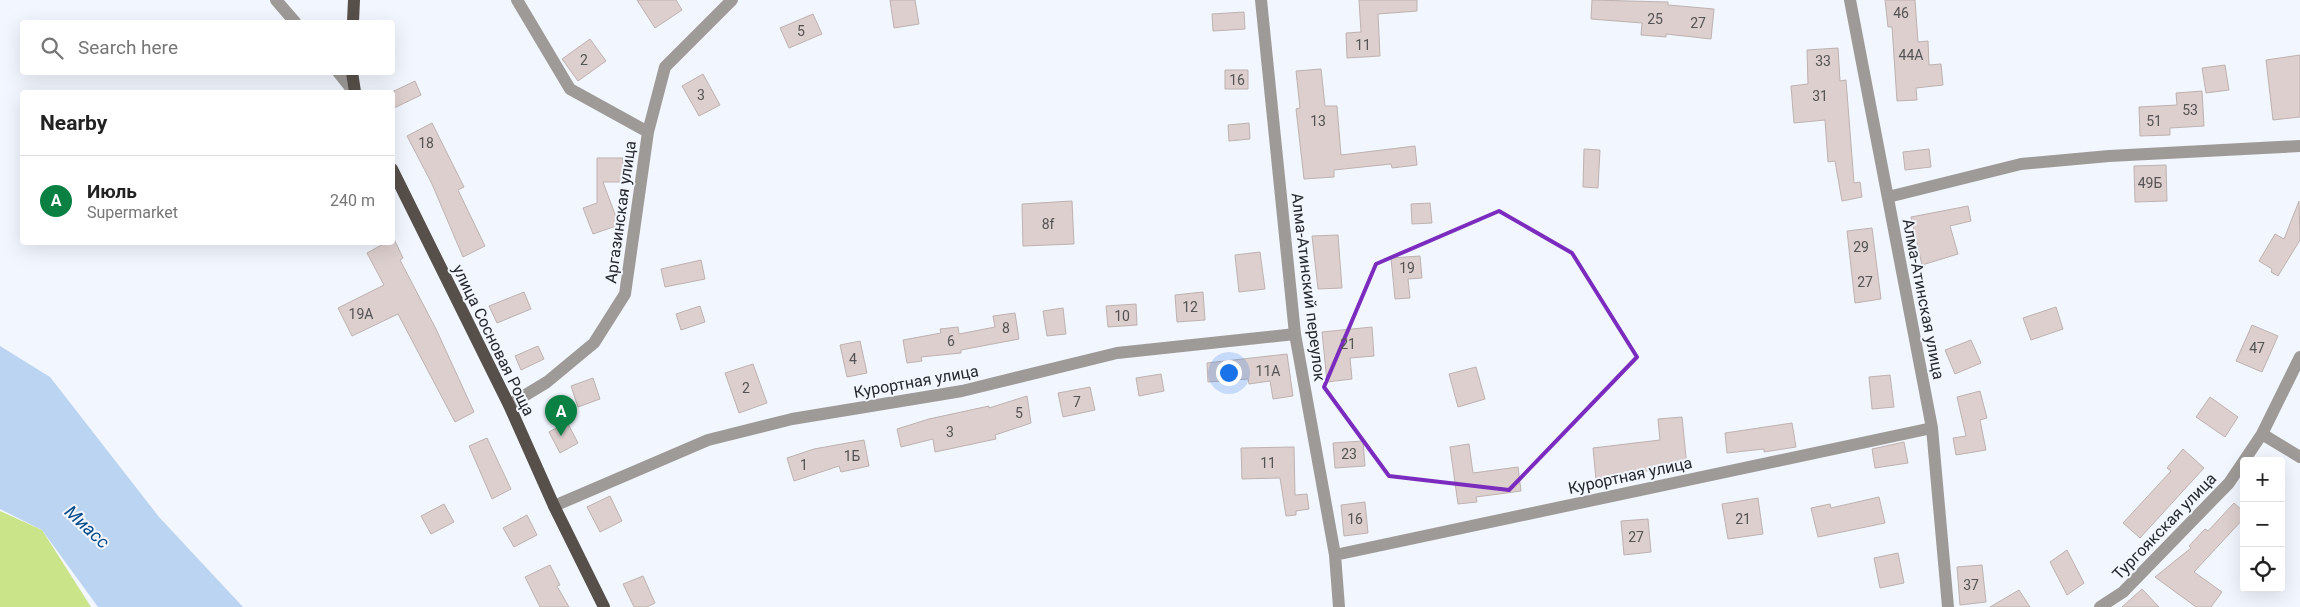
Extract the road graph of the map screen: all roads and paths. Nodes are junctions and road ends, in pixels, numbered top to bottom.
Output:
1 (276, 0) edge
2 (354, 0) edge
3 (517, 0) edge
4 (732, 0) edge
5 (1261, 0) edge
6 (1850, 0) edge
7 (294, 20) edge
8 (353, 20) edge
9 (340, 75) edge
10 (352, 75) edge
11 (352, 90) edge
12 (354, 90) edge
13 (648, 132) junction
14 (2300, 146) edge
15 (395, 175) edge
16 (1888, 197) junction
17 (1296, 334) junction
18 (2300, 357) edge
19 (509, 405) junction
20 (1932, 428) junction
21 (2262, 434) junction
22 (2300, 457) edge
23 (554, 506) junction
24 (1335, 554) junction
25 (604, 607) edge
26 (1340, 607) edge
27 (1948, 607) edge
28 (2100, 607) edge

1 - 7 street
2 - 8 main road
3 - 13 street
4 - 13 street, Аргазинская улица
5 - 17 street, Алма-Атинский переулок
6 - 16 street, Алма-Атинская улица
9 - 11 street
10 - 12 main road
13 - 19 street, Аргазинская улица
14 - 16 street
15 - 19 main road, улица Сосновая Роща
16 - 20 street, Алма-Атинская улица
17 - 23 street, Курортная улица
17 - 24 street, Алма-Атинский переулок
18 - 21 street, Тургоякская улица
19 - 23 main road, улица Сосновая Роща
20 - 24 street, Курортная улица
20 - 27 street, Алма-Атинская улица
21 - 22 street
21 - 28 street, Тургоякская улица
23 - 25 main road, улица Сосновая Роща
24 - 26 street, Алма-Атинский переулок

